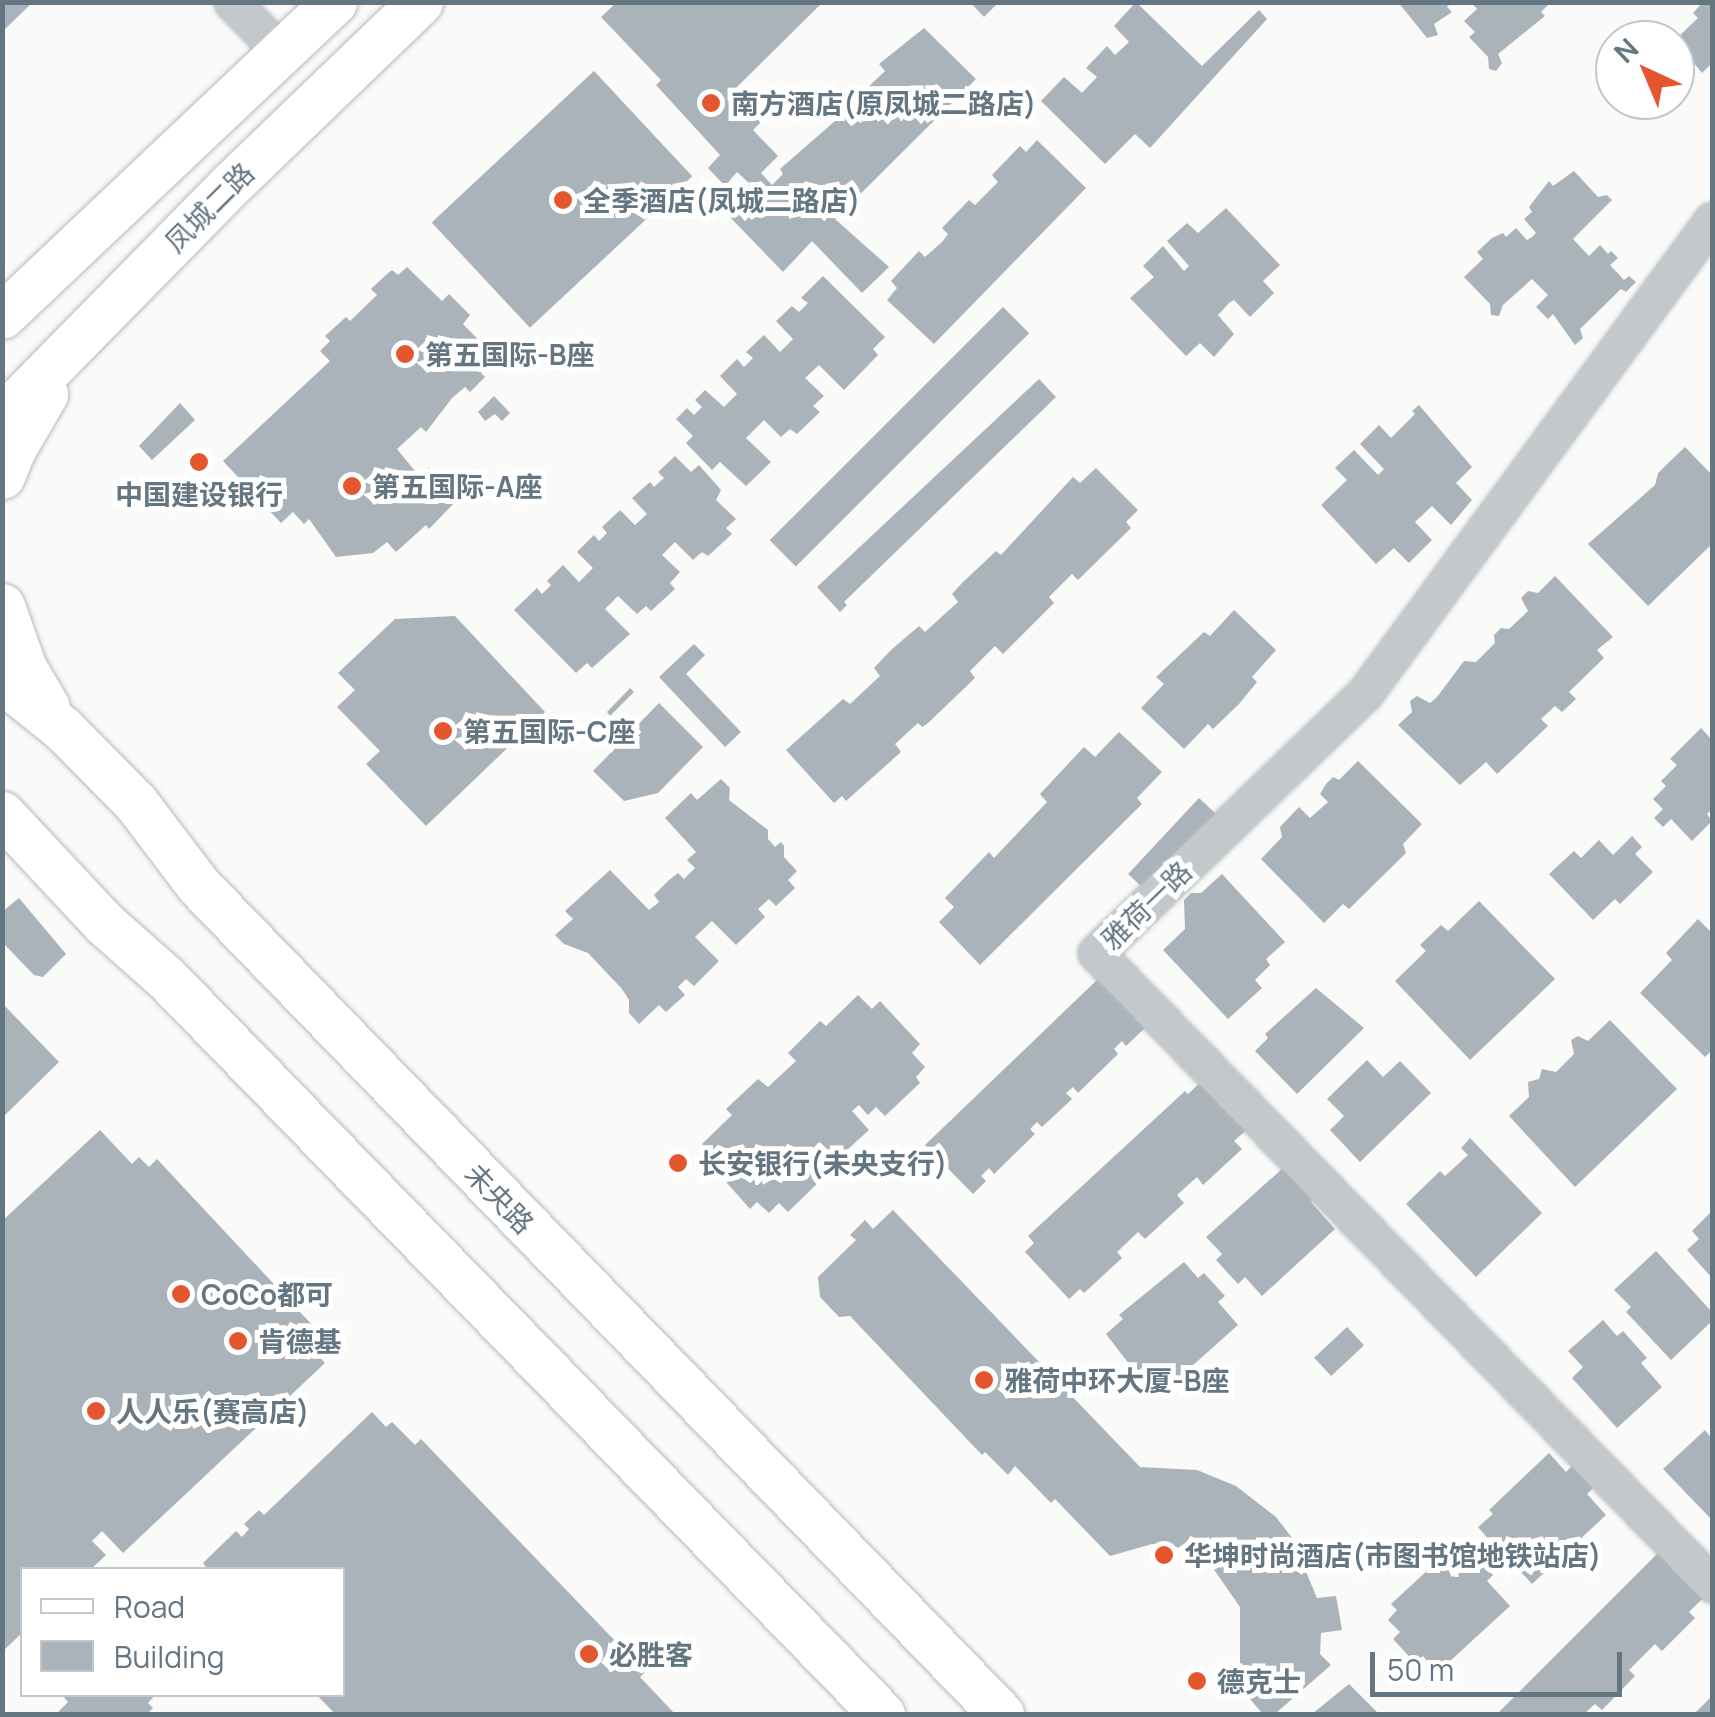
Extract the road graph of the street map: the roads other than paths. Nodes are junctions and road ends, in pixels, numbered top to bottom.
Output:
1 (232, 2) edge
2 (334, 2) edge
3 (420, 2) edge
4 (279, 50) junction
5 (1708, 237) edge
6 (110, 307) junction
7 (5, 313) edge
8 (2, 417) edge
9 (2, 476) edge
10 (2, 606) edge
11 (2, 680) edge
12 (63, 729) junction
13 (10, 825) edge
14 (1712, 1584) edge
15 (882, 1714) edge
16 (1001, 1714) edge

1 - 4 street
2 - 4 main road
3 - 6 main road, 凤城二路
4 - 7 main road
5 - 14 street, 雅荷一路
6 - 8 main road, 凤城二路
6 - 9 main road
10 - 12 main road
11 - 12 main road, 未央路
12 - 16 main road, 未央路
13 - 15 main road

